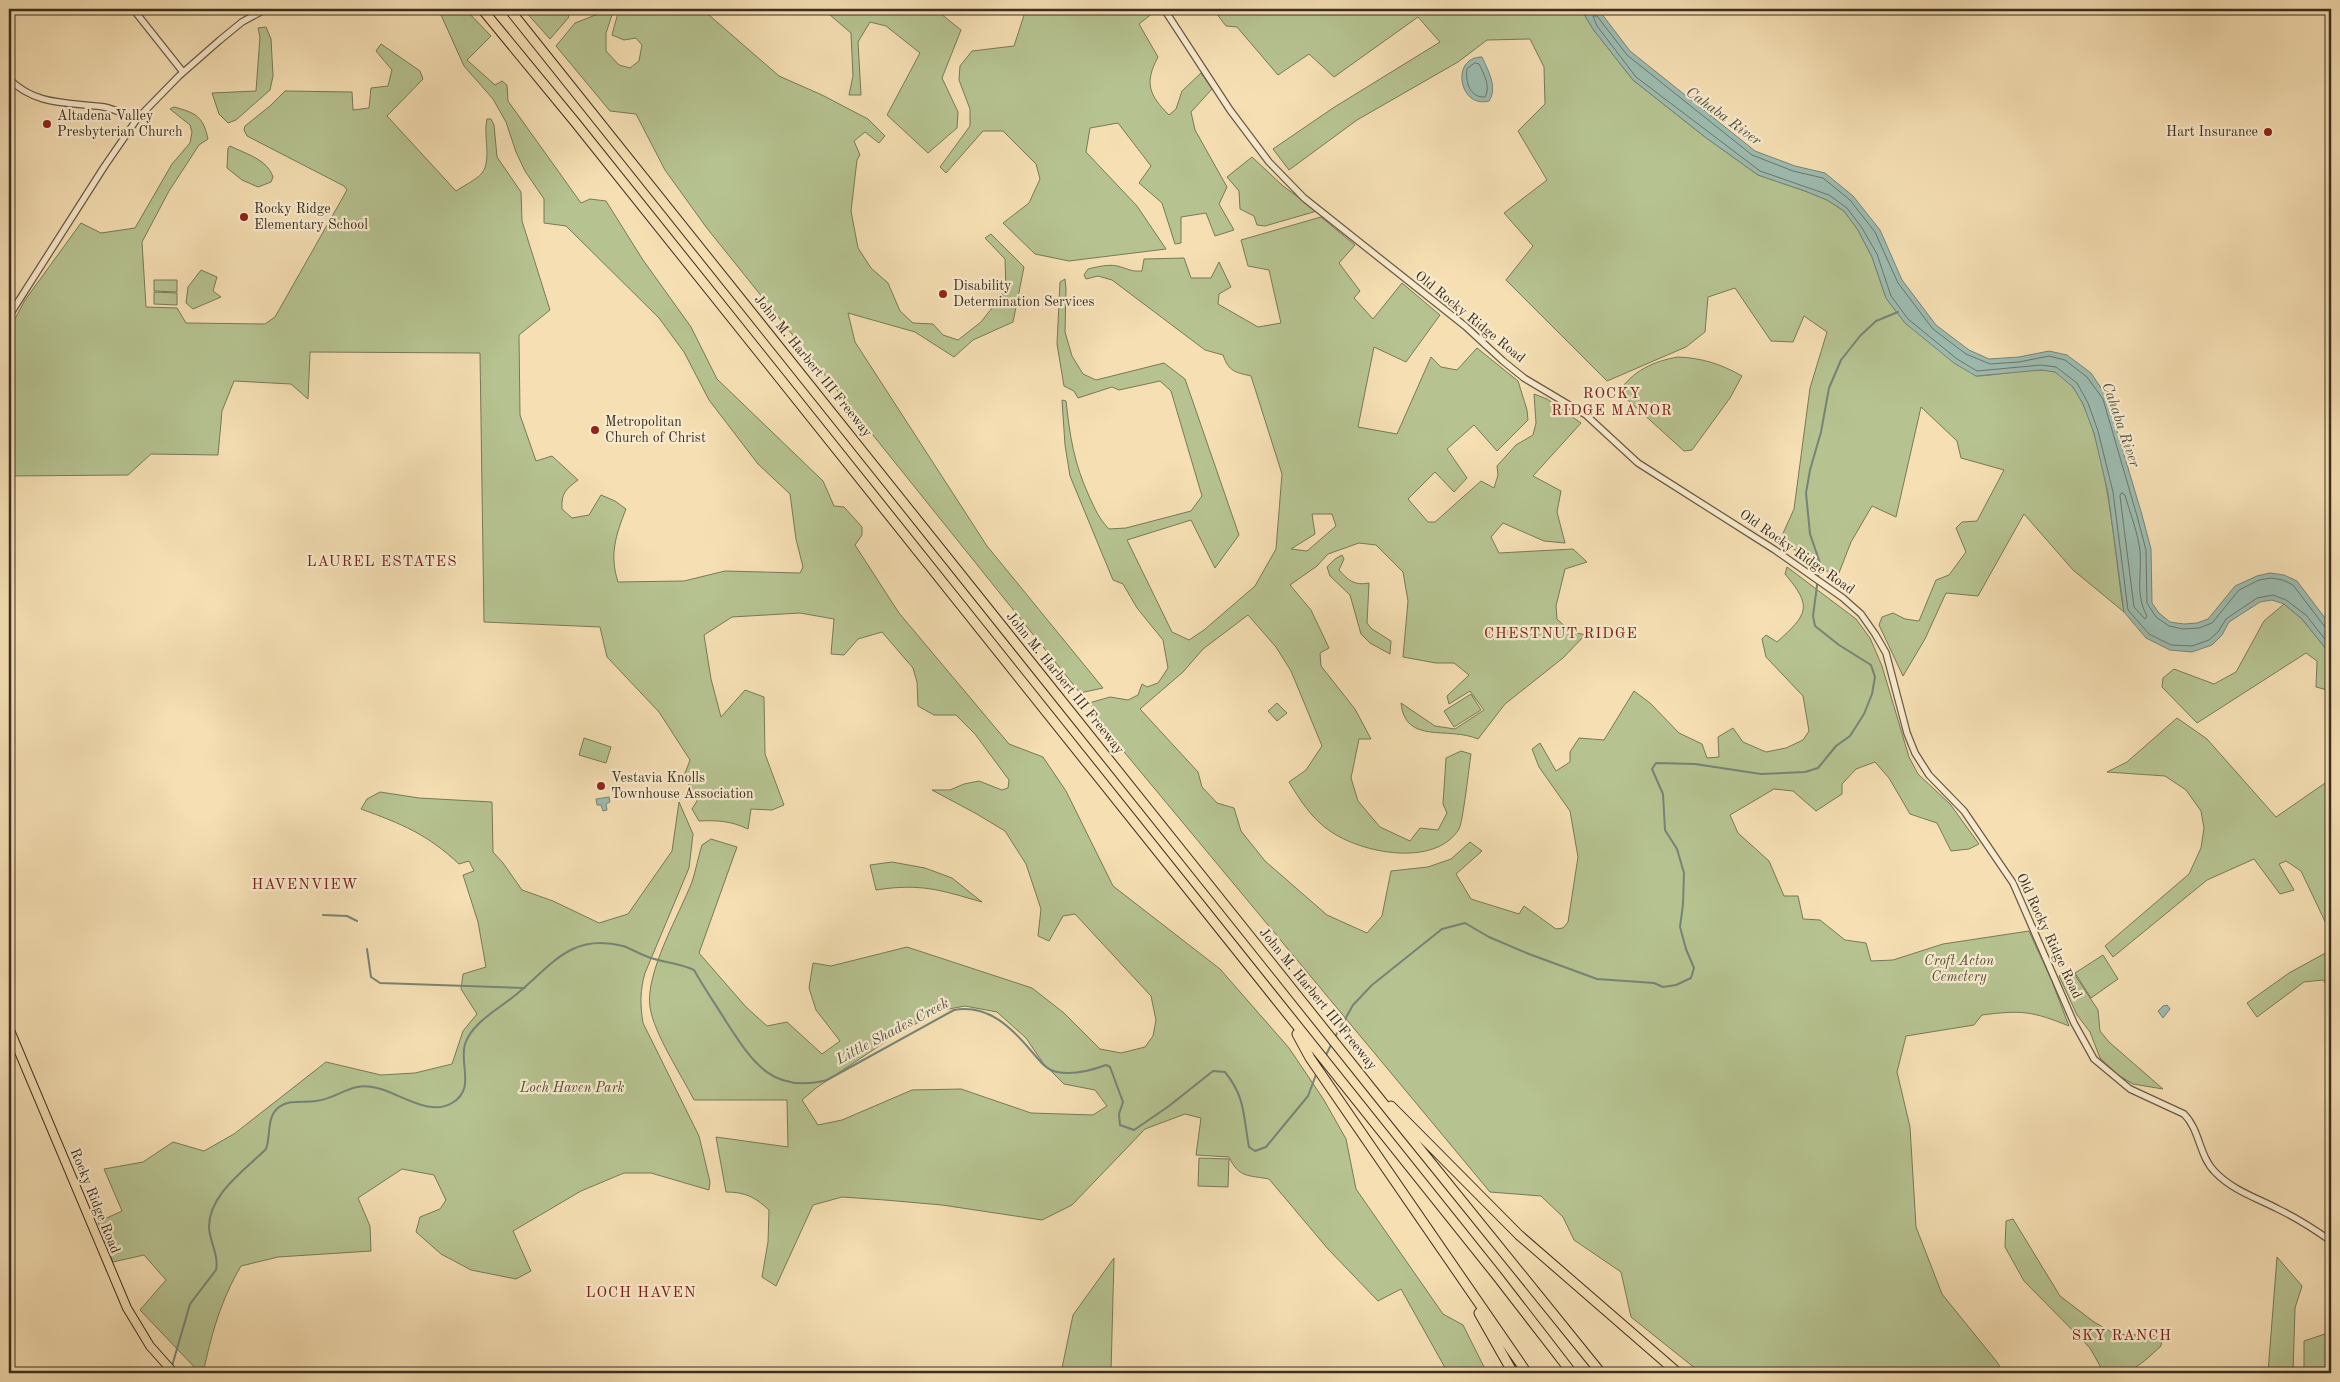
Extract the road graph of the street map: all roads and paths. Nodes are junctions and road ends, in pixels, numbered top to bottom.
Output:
1 (133, 9) edge
2 (266, 9) edge
3 (482, 9) edge
4 (508, 9) edge
5 (1164, 9) edge
6 (183, 72) junction
7 (9, 79) edge
8 (137, 119) junction
9 (9, 316) edge
10 (1283, 1011) junction
11 (9, 1028) edge
12 (1357, 1070) junction
13 (1433, 1235) junction
14 (2331, 1241) edge
15 (1677, 1371) edge
16 (174, 1373) edge
17 (1513, 1373) edge
18 (1527, 1373) edge
19 (1572, 1373) edge
20 (1601, 1373) edge

1 - 6 street
2 - 6 street
3 - 10 highway
4 - 12 highway, John M. Harbert III Freeway
5 - 14 street, Old Rocky Ridge Road
6 - 8 street
7 - 8 street
8 - 9 street
10 - 13 highway
10 - 19 highway
11 - 16 main road, Rocky Ridge Road
12 - 15 highway
12 - 20 highway, John M. Harbert III Freeway
13 - 17 highway
13 - 18 highway

